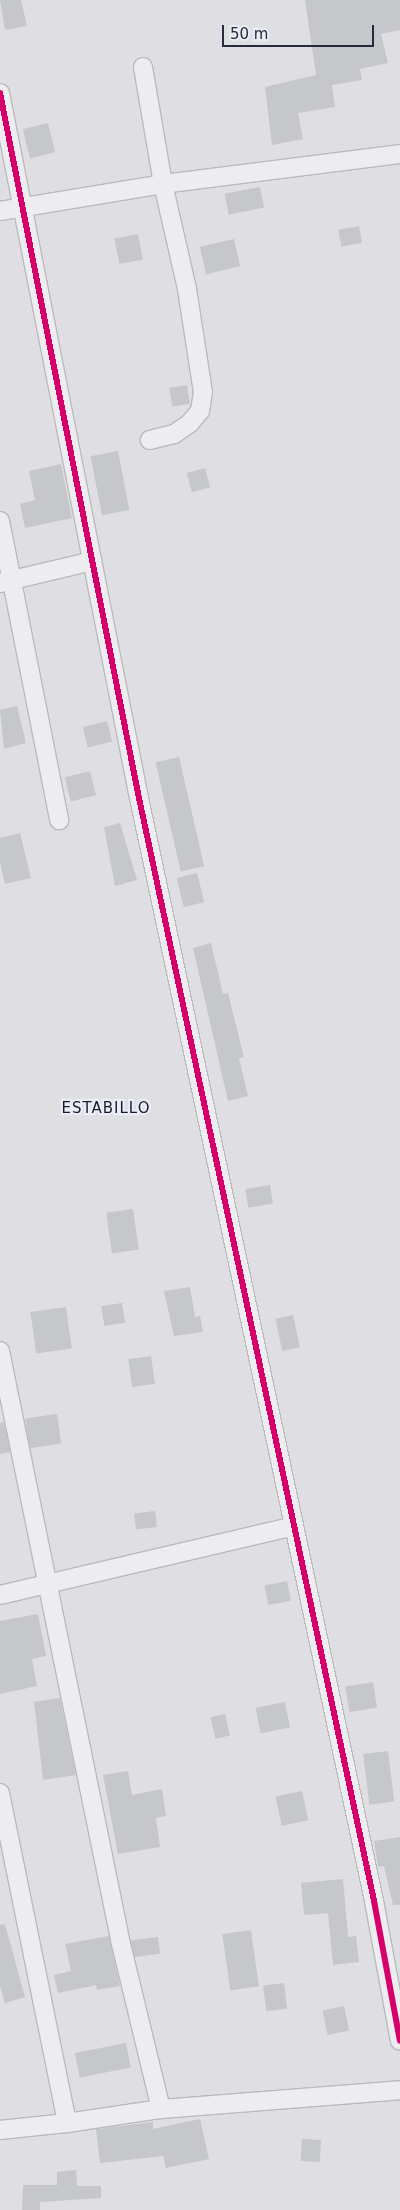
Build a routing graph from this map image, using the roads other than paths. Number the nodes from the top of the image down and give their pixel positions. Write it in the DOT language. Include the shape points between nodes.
graph roads {
  1 [pos="143,67"];
  2 [pos="0,93"];
  3 [pos="400,154"];
  4 [pos="163,184"];
  5 [pos="21,208"];
  6 [pos="0,211"];
  7 [pos="150,440"];
  8 [pos="0,521"];
  9 [pos="92,561"];
  10 [pos="6,582"];
  11 [pos="59,820"];
  12 [pos="0,1351"];
  13 [pos="292,1527"];
  14 [pos="49,1585"];
  15 [pos="0,1595"];
  16 [pos="0,1793"];
  17 [pos="400,2041"];
  18 [pos="400,2090"];
  19 [pos="160,2109"];
  20 [pos="67,2124"];
  21 [pos="0,2130"];
  1 -- 4 [label="street"];
  2 -- 5 [label="street"];
  3 -- 4 [label="street"];
  4 -- 5 [label="street"];
  4 -- 7 [label="street" via="187,289 203,392 200,411 190,423 174,434"];
  5 -- 6 [label="street"];
  5 -- 9 [label="street"];
  8 -- 10 [label="street"];
  9 -- 10 [label="street"];
  9 -- 13 [label="street"];
  10 -- 11 [label="street"];
  12 -- 14 [label="street"];
  13 -- 14 [label="street"];
  13 -- 17 [label="street" via="374,1901"];
  14 -- 15 [label="street"];
  14 -- 19 [label="street" via="121,1944"];
  16 -- 20 [label="street"];
  18 -- 19 [label="street"];
  19 -- 20 [label="street"];
  20 -- 21 [label="street"];
}
